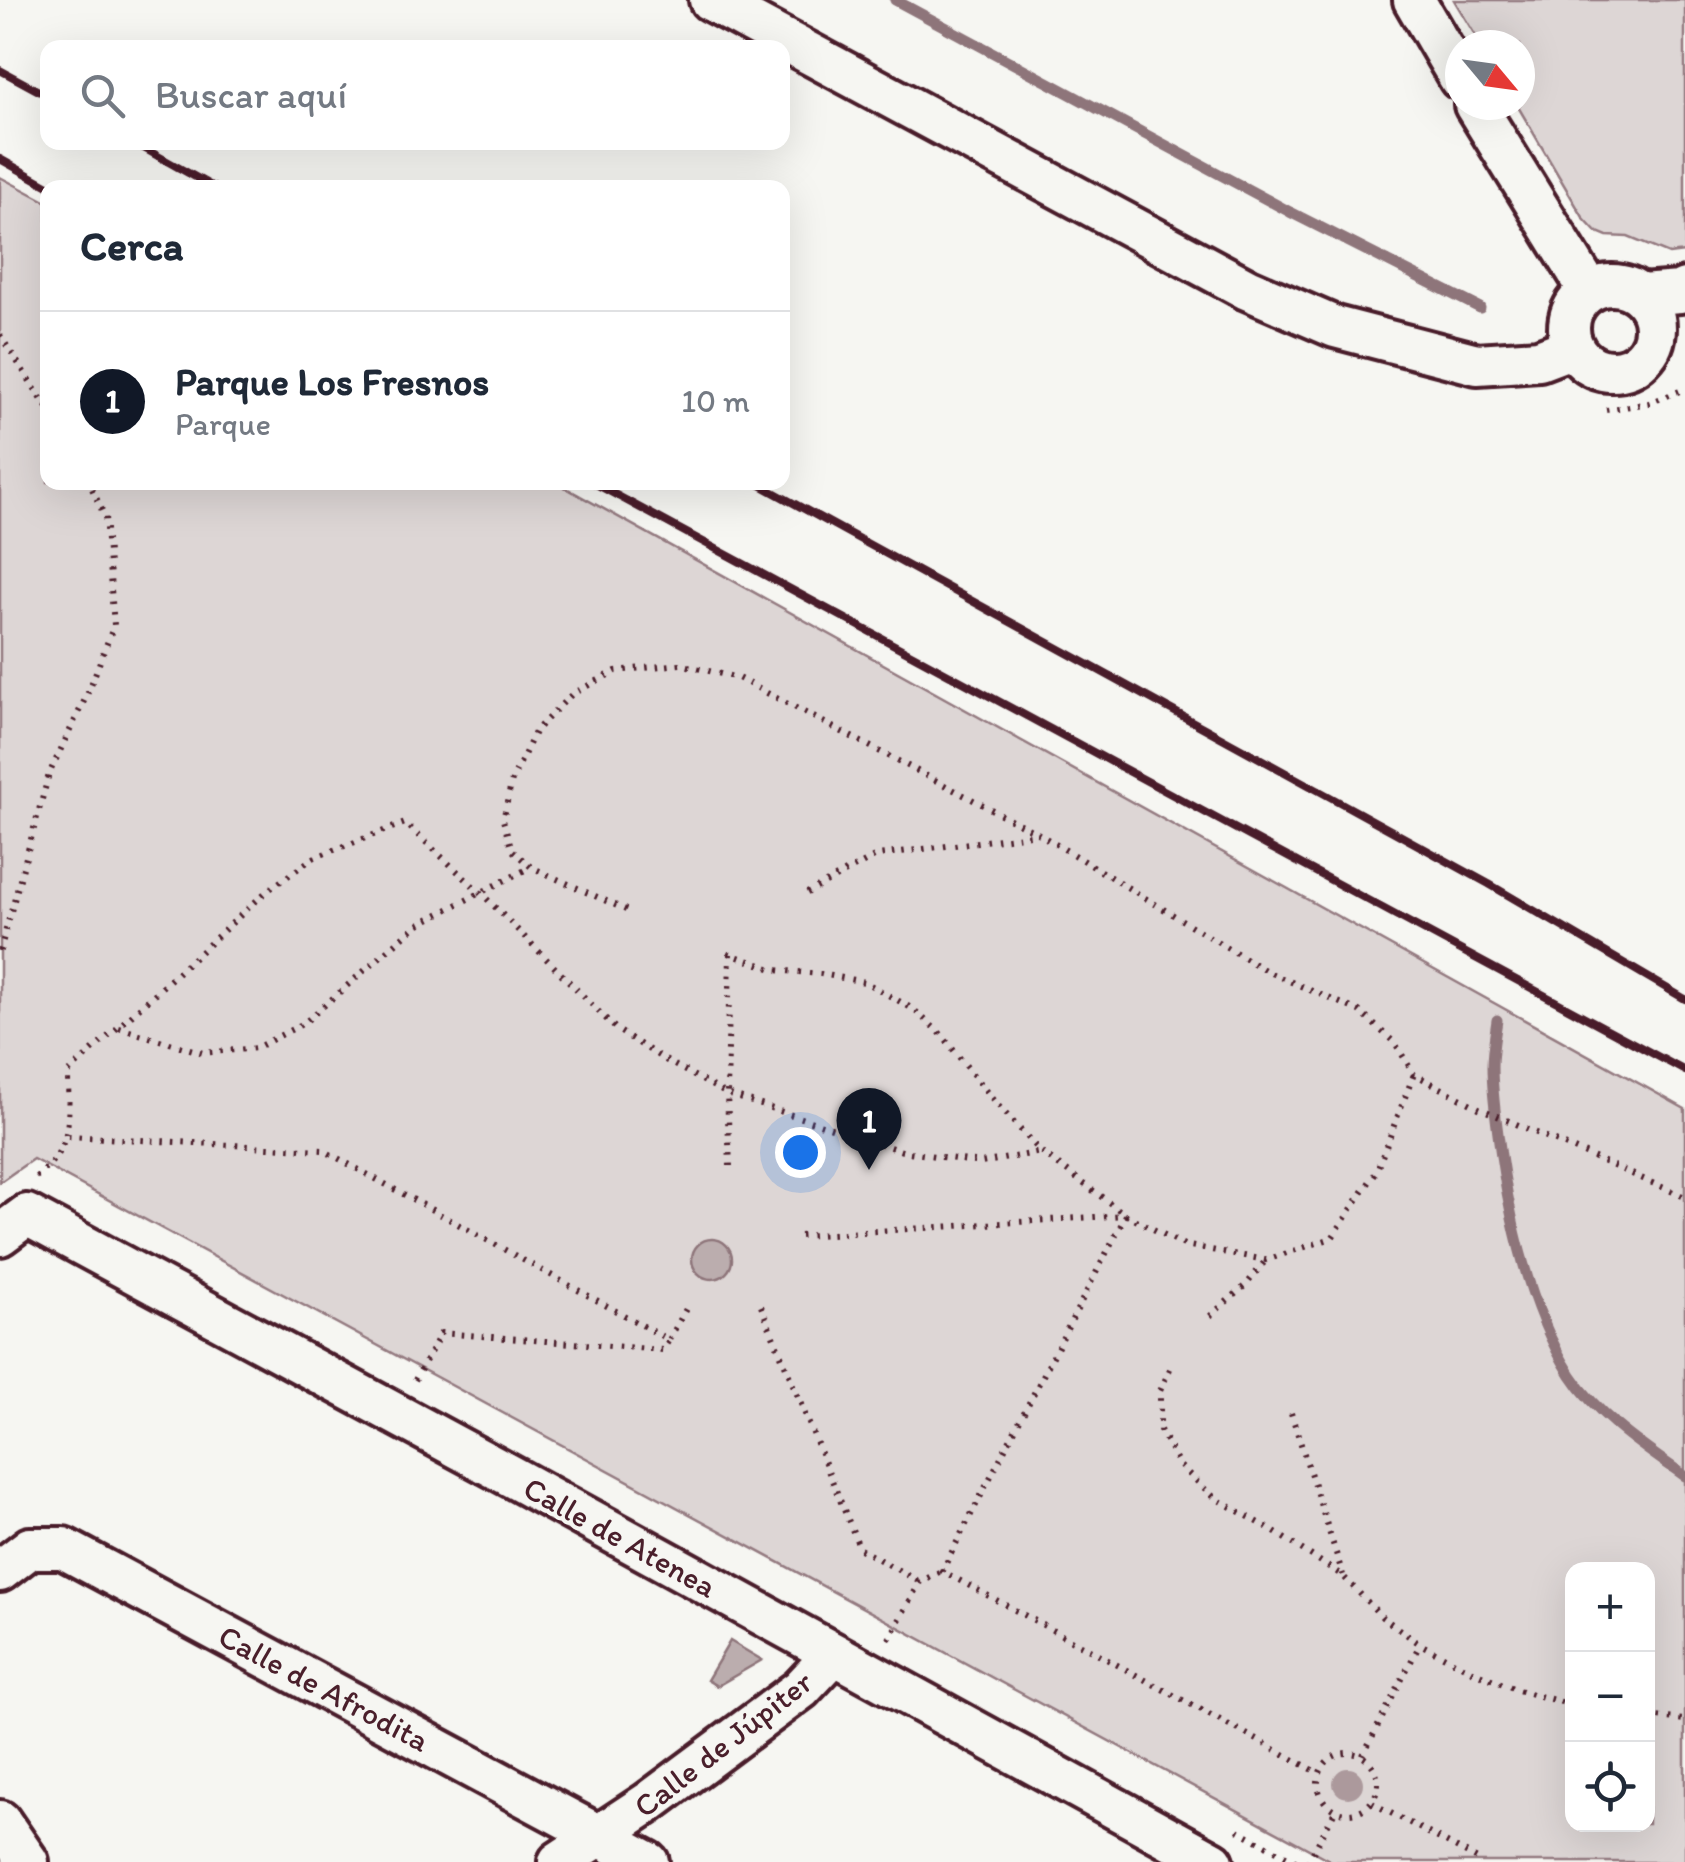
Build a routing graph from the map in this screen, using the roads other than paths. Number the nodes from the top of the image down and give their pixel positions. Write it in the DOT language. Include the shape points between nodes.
graph roads {
  1 [pos="710,0"];
  2 [pos="1414,0"];
  3 [pos="784,40"];
  4 [pos="790,43"];
  5 [pos="1445,53"];
  6 [pos="1485,120"];
  7 [pos="1685,289"];
  8 [pos="1589,290"];
  9 [pos="1641,296"];
  10 [pos="1667,343"];
  11 [pos="1573,347"];
  12 [pos="20,1210"];
  13 [pos="0,1571"];
  14 [pos="833,1655"];
  15 [pos="0,1820"];
  16 [pos="599,1837"];
  17 [pos="28,1862"];
  18 [pos="559,1862"];
  19 [pos="648,1862"];
  20 [pos="1212,1862"];
  1 -- 3 [label="street"];
  2 -- 5 [label="street"];
  4 -- 11 [label="street" via="1247,289 1335,327 1476,364 1539,360"];
  6 -- 8 [label="street"];
  7 -- 9 [label="street"];
  8 -- 9 [label="street" via="1616,284"];
  8 -- 11 [label="street" via="1568,322"];
  9 -- 10 [label="street"];
  10 -- 11 [label="street" via="1621,371 1592,367"];
  12 -- 14 [label="street, Calle de Atenea"];
  13 -- 16 [label="street, Calle de Afrodita" via="30,1548 63,1548"];
  14 -- 16 [label="street, Calle de Júpiter" via="802,1688"];
  14 -- 20 [label="street, Calle de Atenea"];
  15 -- 17 [label="street"];
  16 -- 18 [label="street, Calle de Júpiter"];
  16 -- 19 [label="street, Calle de Afrodita"];
}
